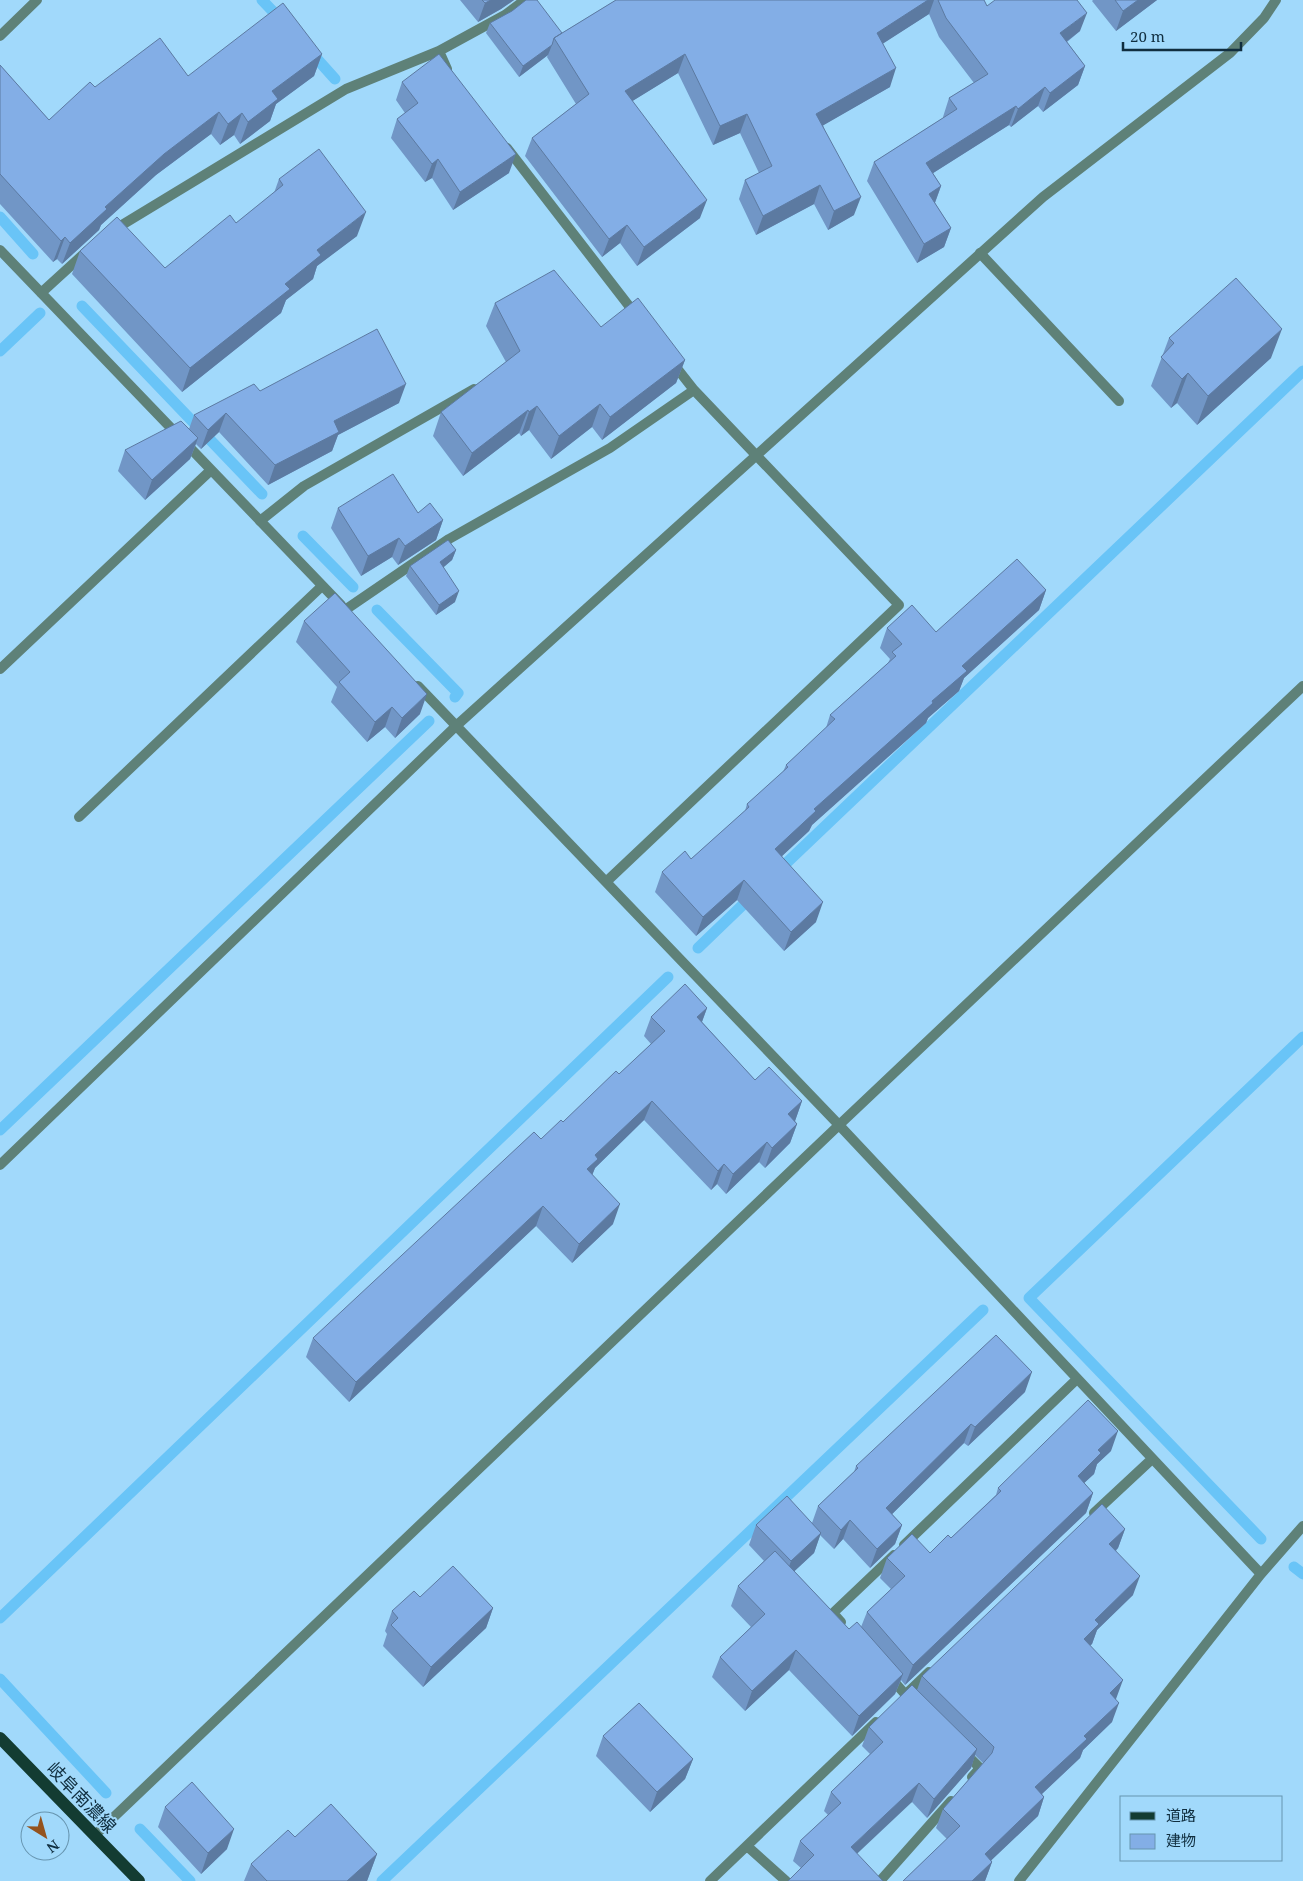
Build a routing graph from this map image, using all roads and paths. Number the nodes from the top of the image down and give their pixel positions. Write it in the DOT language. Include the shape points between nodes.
graph roads {
  1 [pos="38,0"];
  2 [pos="525,0"];
  3 [pos="1276,0"];
  4 [pos="0,36"];
  5 [pos="439,51"];
  6 [pos="452,76"];
  7 [pos="500,138"];
  8 [pos="0,250"];
  9 [pos="980,253"];
  10 [pos="41,293"];
  11 [pos="645,327"];
  12 [pos="663,351"];
  13 [pos="486,382"];
  14 [pos="694,390"];
  15 [pos="1119,401"];
  16 [pos="757,454"];
  17 [pos="211,470"];
  18 [pos="260,521"];
  19 [pos="322,586"];
  20 [pos="0,669"];
  21 [pos="411,678"];
  22 [pos="1303,686"];
  23 [pos="456,726"];
  24 [pos="80,817"];
  25 [pos="606,882"];
  26 [pos="839,1124"];
  27 [pos="0,1165"];
  28 [pos="1077,1379"];
  29 [pos="1152,1459"];
  30 [pos="1088,1519"];
  31 [pos="1303,1526"];
  32 [pos="1261,1574"];
  33 [pos="846,1628"];
  34 [pos="934,1668"];
  35 [pos="886,1672"];
  36 [pos="902,1698"];
  37 [pos="919,1708"];
  38 [pos="884,1715"];
  39 [pos="0,1738"];
  40 [pos="953,1741"];
  41 [pos="968,1782"];
  42 [pos="955,1796"];
  43 [pos="95,1835"];
  44 [pos="747,1846"];
  45 [pos="139,1881"];
  46 [pos="710,1881"];
  47 [pos="786,1881"];
  48 [pos="880,1881"];
  49 [pos="1019,1881"];
  1 -- 4 [label="street"];
  2 -- 5 [label="street"];
  3 -- 9 [label="street" via="1264,18 1230,53 1043,197"];
  5 -- 6 [label="street"];
  5 -- 10 [label="street" via="346,89 100,239"];
  7 -- 11 [label="street"];
  8 -- 10 [label="street"];
  9 -- 15 [label="street"];
  9 -- 16 [label="street"];
  10 -- 17 [label="street"];
  12 -- 14 [label="street"];
  13 -- 18 [label="street" via="304,486"];
  14 -- 16 [label="street"];
  14 -- 19 [label="street" via="610,448 449,539 348,613"];
  16 -- 23 [label="street"];
  16 -- 25 [label="street" via="899,605"];
  17 -- 18 [label="street"];
  17 -- 20 [label="street"];
  18 -- 19 [label="street"];
  19 -- 24 [label="street"];
  21 -- 23 [label="street"];
  22 -- 26 [label="street"];
  23 -- 25 [label="street"];
  23 -- 27 [label="street"];
  25 -- 26 [label="street"];
  26 -- 28 [label="street"];
  26 -- 43 [label="street"];
  28 -- 29 [label="street"];
  28 -- 33 [label="street" via="833,1613"];
  29 -- 30 [label="street"];
  29 -- 32 [label="street"];
  31 -- 32 [label="street"];
  32 -- 49 [label="street"];
  34 -- 36 [label="street"];
  35 -- 36 [label="street"];
  36 -- 37 [label="street"];
  38 -- 44 [label="street"];
  39 -- 43 [label="main road, 岐阜南濃線"];
  40 -- 41 [label="street" via="980,1768"];
  42 -- 48 [label="street"];
  43 -- 45 [label="main road, 岐阜南濃線"];
  44 -- 46 [label="street"];
  44 -- 47 [label="street"];
}
